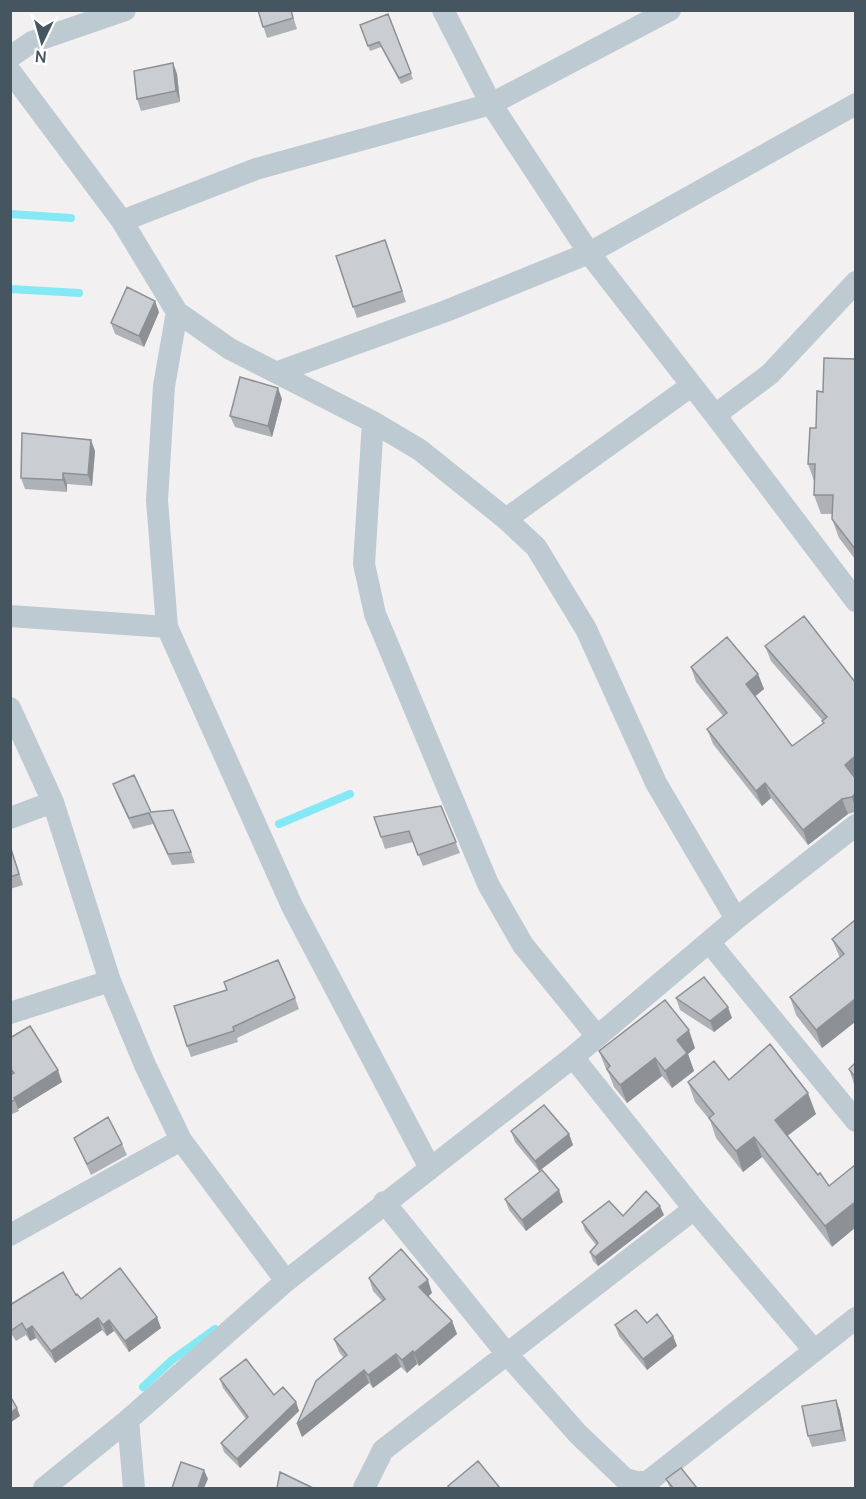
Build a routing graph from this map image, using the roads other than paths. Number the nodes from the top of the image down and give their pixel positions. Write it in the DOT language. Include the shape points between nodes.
graph roads {
  1 [pos="125,10"];
  2 [pos="443,10"];
  3 [pos="670,10"];
  4 [pos="10,57"];
  5 [pos="10,71"];
  6 [pos="491,104"];
  7 [pos="855,104"];
  8 [pos="122,221"];
  9 [pos="589,254"];
  10 [pos="855,282"];
  11 [pos="177,312"];
  12 [pos="278,372"];
  13 [pos="691,386"];
  14 [pos="716,415"];
  15 [pos="373,422"];
  16 [pos="506,519"];
  17 [pos="855,602"];
  18 [pos="10,616"];
  19 [pos="167,627"];
  20 [pos="10,708"];
  21 [pos="53,802"];
  22 [pos="10,818"];
  23 [pos="855,826"];
  24 [pos="736,919"];
  25 [pos="709,942"];
  26 [pos="110,981"];
  27 [pos="10,1013"];
  28 [pos="596,1035"];
  29 [pos="573,1057"];
  30 [pos="855,1121"];
  31 [pos="181,1140"];
  32 [pos="429,1168"];
  33 [pos="384,1202"];
  34 [pos="694,1209"];
  35 [pos="10,1235"];
  36 [pos="286,1281"];
  37 [pos="855,1318"];
  38 [pos="813,1349"];
  39 [pos="507,1354"];
  40 [pos="128,1420"];
  41 [pos="44,1488"];
  42 [pos="134,1488"];
  43 [pos="364,1488"];
  1 -- 4 [label="street" via="32,42"];
  2 -- 6 [label="street"];
  3 -- 6 [label="street"];
  5 -- 8 [label="street"];
  6 -- 8 [label="street" via="256,169"];
  6 -- 9 [label="street"];
  7 -- 9 [label="street"];
  8 -- 11 [label="street"];
  9 -- 12 [label="street"];
  9 -- 13 [label="street"];
  10 -- 14 [label="street" via="770,374"];
  11 -- 12 [label="street" via="230,349"];
  11 -- 19 [label="street" via="164,386 157,500"];
  12 -- 15 [label="street"];
  13 -- 14 [label="street"];
  13 -- 16 [label="street"];
  14 -- 17 [label="street"];
  15 -- 16 [label="street" via="420,450"];
  15 -- 28 [label="street" via="364,564 375,614 488,884 523,945"];
  16 -- 24 [label="street" via="536,547 558,579 586,629 656,783"];
  18 -- 19 [label="street"];
  19 -- 32 [label="street" via="292,906"];
  20 -- 21 [label="street"];
  21 -- 22 [label="street"];
  21 -- 26 [label="street"];
  23 -- 24 [label="street"];
  24 -- 25 [label="street"];
  25 -- 28 [label="street"];
  25 -- 30 [label="street"];
  26 -- 27 [label="street"];
  26 -- 31 [label="street" via="144,1065"];
  28 -- 29 [label="street"];
  29 -- 32 [label="street"];
  29 -- 34 [label="street"];
  31 -- 35 [label="street"];
  31 -- 36 [label="street"];
  32 -- 33 [label="street"];
  33 -- 36 [label="street"];
  33 -- 39 [label="street"];
  34 -- 38 [label="street"];
  34 -- 39 [label="street"];
  36 -- 40 [label="street"];
  37 -- 38 [label="street"];
  38 -- 39 [label="street" via="650,1480 640,1483 625,1479 578,1434"];
  39 -- 43 [label="street" via="383,1450"];
  40 -- 41 [label="street"];
  40 -- 42 [label="street"];
}
